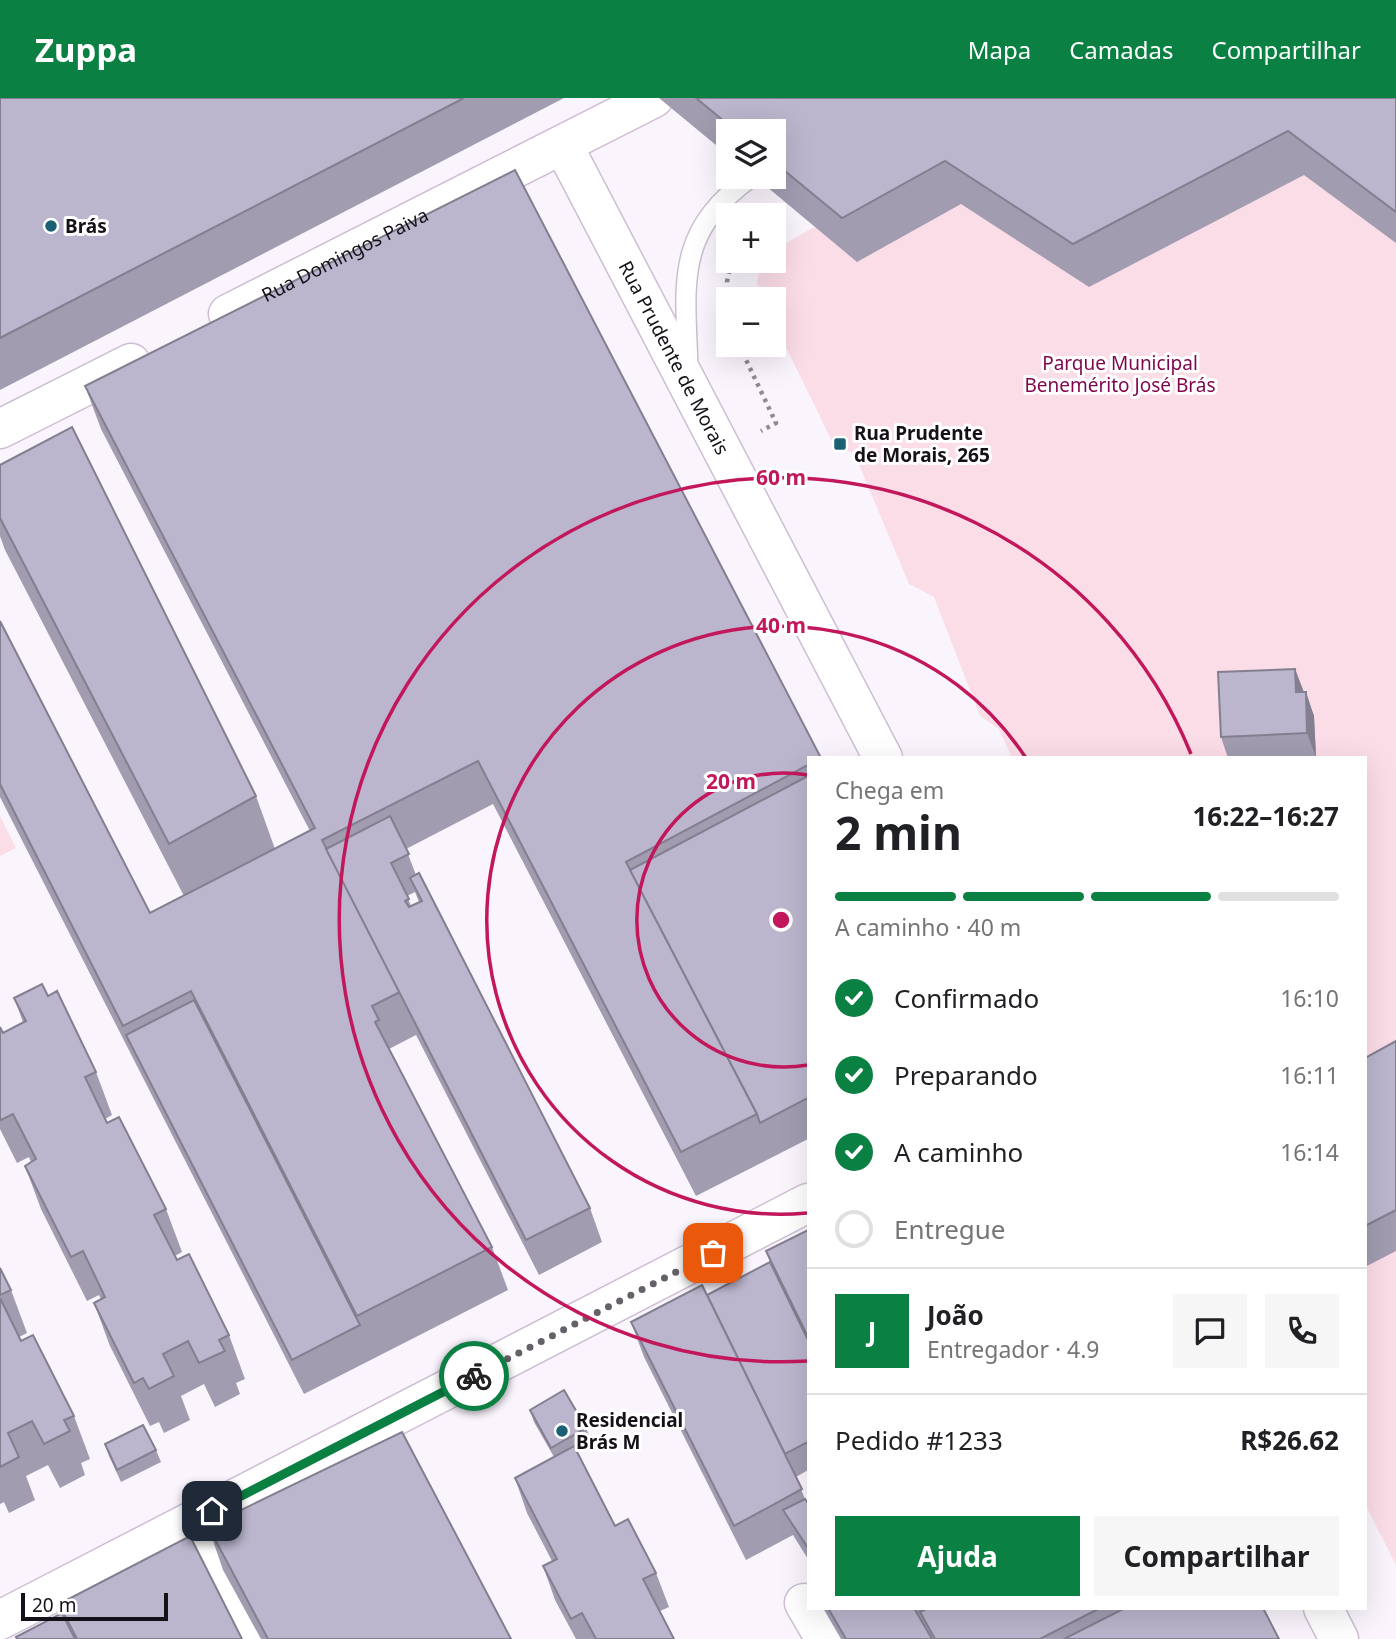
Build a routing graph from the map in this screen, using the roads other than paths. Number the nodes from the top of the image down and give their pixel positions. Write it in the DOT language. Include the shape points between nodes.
graph roads {
  1 [pos="654,98"];
  2 [pos="563,145"];
  3 [pos="734,189"];
  4 [pos="196,330"];
  5 [pos="159,349"];
  6 [pos="689,382"];
  7 [pos="0,429"];
  8 [pos="882,756"];
  9 [pos="807,1204"];
  10 [pos="188,1524"];
  11 [pos="804,1603"];
  12 [pos="807,1608"];
  13 [pos="808,1610"];
  14 [pos="1324,1610"];
  15 [pos="0,1620"];
  16 [pos="250,1639"];
  17 [pos="825,1639"];
  18 [pos="1339,1639"];
  1 -- 2 [label="street, Rua Domingos Paiva"];
  2 -- 4 [label="street, Rua Domingos Paiva"];
  2 -- 6 [label="street, Rua Prudente de Morais"];
  3 -- 6 [label="lane" via="701,225 690,257 686,305"];
  5 -- 7 [label="street"];
  6 -- 8 [label="street, Rua Prudente de Morais"];
  9 -- 10 [label="street"];
  10 -- 15 [label="street"];
  10 -- 16 [label="street"];
  11 -- 12 [label="street"];
  13 -- 17 [label="street"];
  14 -- 18 [label="street"];
}
